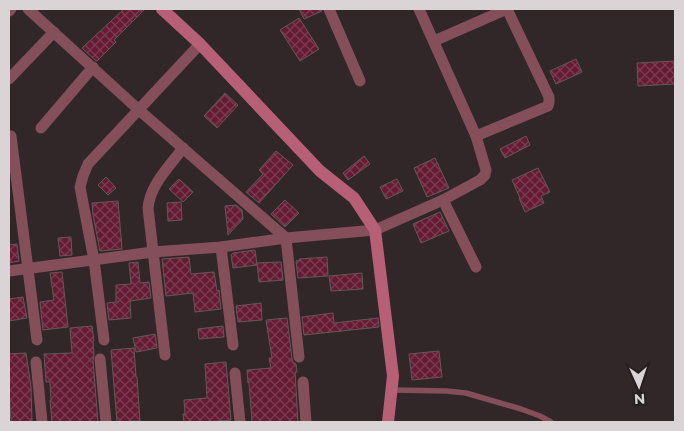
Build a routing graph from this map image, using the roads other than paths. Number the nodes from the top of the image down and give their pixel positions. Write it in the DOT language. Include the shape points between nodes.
graph roads {
  1 [pos="28,9"];
  2 [pos="162,9"];
  3 [pos="329,9"];
  4 [pos="419,9"];
  5 [pos="507,9"];
  6 [pos="54,32"];
  7 [pos="434,41"];
  8 [pos="200,44"];
  9 [pos="93,67"];
  10 [pos="9,79"];
  11 [pos="360,81"];
  12 [pos="139,110"];
  13 [pos="41,128"];
  14 [pos="11,136"];
  15 [pos="476,136"];
  16 [pos="183,148"];
  17 [pos="443,200"];
  18 [pos="375,230"];
  19 [pos="286,238"];
  20 [pos="221,247"];
  21 [pos="153,252"];
  22 [pos="94,260"];
  23 [pos="476,267"];
  24 [pos="28,269"];
  25 [pos="9,271"];
  26 [pos="37,340"];
  27 [pos="104,340"];
  28 [pos="233,345"];
  29 [pos="165,355"];
  30 [pos="299,356"];
  31 [pos="100,359"];
  32 [pos="36,362"];
  33 [pos="235,374"];
  34 [pos="303,382"];
  35 [pos="392,390"];
  36 [pos="42,422"];
  37 [pos="106,422"];
  38 [pos="240,422"];
  39 [pos="306,422"];
  40 [pos="388,422"];
  41 [pos="551,422"];
  1 -- 6 [label="street"];
  2 -- 8 [label="street"];
  3 -- 11 [label="street"];
  4 -- 7 [label="street"];
  5 -- 7 [label="street"];
  5 -- 15 [label="street" via="550,102 548,106"];
  6 -- 9 [label="street"];
  6 -- 10 [label="street"];
  7 -- 15 [label="street"];
  8 -- 12 [label="street"];
  8 -- 18 [label="street" via="320,172 354,198"];
  9 -- 12 [label="street"];
  9 -- 13 [label="street"];
  12 -- 16 [label="street"];
  12 -- 22 [label="street" via="88,164 82,176 80,187"];
  14 -- 24 [label="street"];
  15 -- 17 [label="street" via="485,175"];
  16 -- 19 [label="street"];
  16 -- 21 [label="street" via="152,189 149,198"];
  17 -- 18 [label="street"];
  17 -- 23 [label="street"];
  18 -- 19 [label="street"];
  18 -- 35 [label="street"];
  19 -- 20 [label="street"];
  19 -- 30 [label="street"];
  20 -- 21 [label="street"];
  20 -- 28 [label="street"];
  21 -- 22 [label="street"];
  21 -- 29 [label="street"];
  22 -- 24 [label="street"];
  22 -- 27 [label="street"];
  24 -- 25 [label="street"];
  24 -- 26 [label="street"];
  31 -- 37 [label="street"];
  32 -- 36 [label="street"];
  33 -- 38 [label="street"];
  34 -- 39 [label="street"];
  35 -- 40 [label="street"];
  35 -- 41 [label="lane" via="466,393 521,409"];
}
